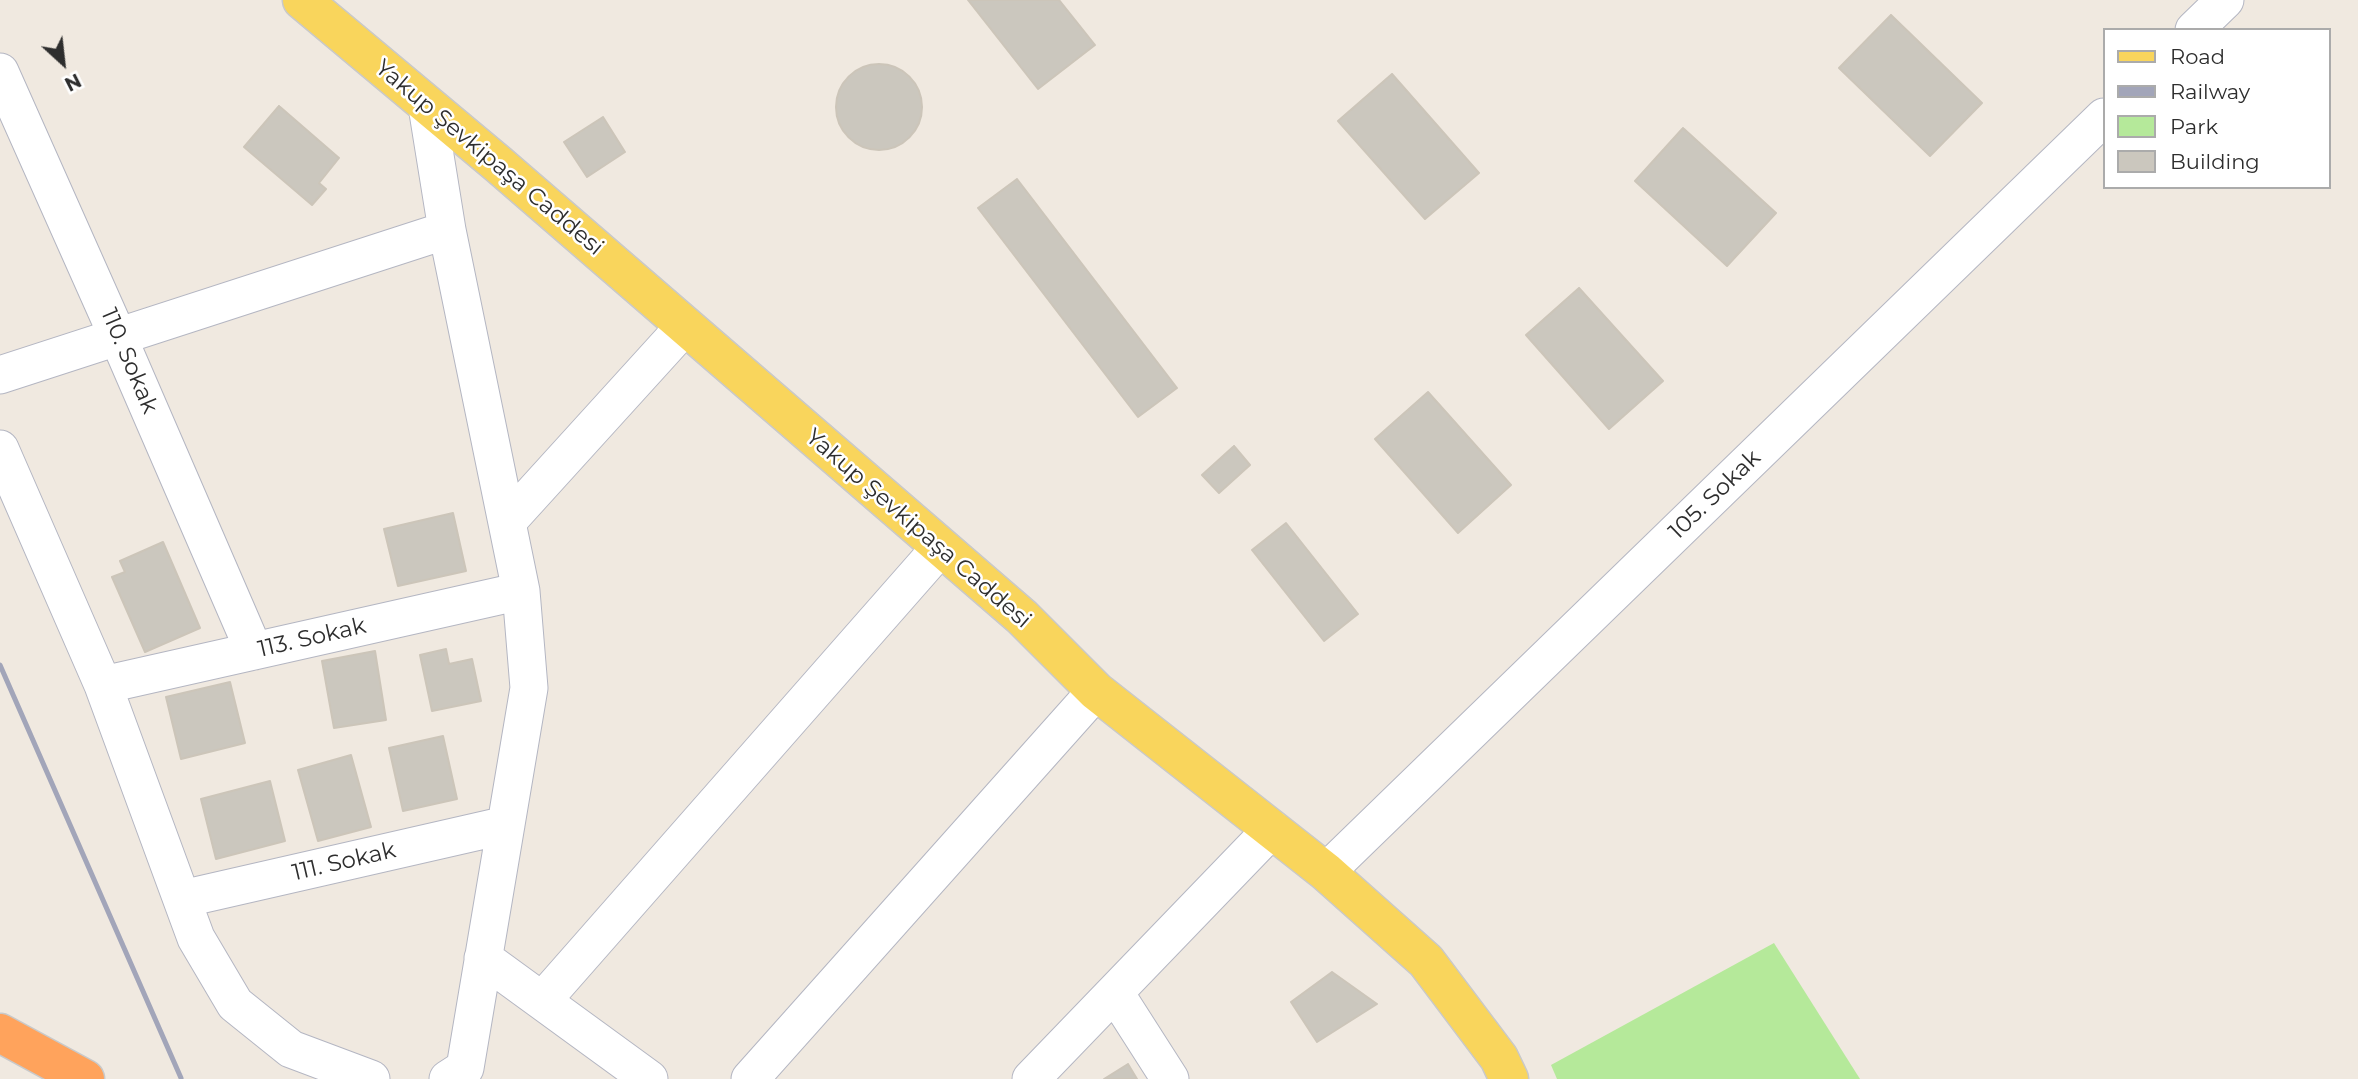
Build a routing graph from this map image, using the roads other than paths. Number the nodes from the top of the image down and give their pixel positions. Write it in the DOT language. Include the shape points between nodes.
graph roads {
  1 [pos="302,0"];
  2 [pos="2225,0"];
  3 [pos="2196,28"];
  4 [pos="0,72"];
  5 [pos="427,106"];
  6 [pos="2102,119"];
  7 [pos="447,230"];
  8 [pos="685,326"];
  9 [pos="118,337"];
  10 [pos="0,375"];
  11 [pos="0,449"];
  12 [pos="507,522"];
  13 [pos="940,548"];
  14 [pos="521,591"];
  15 [pos="254,651"];
  16 [pos="103,685"];
  17 [pos="1096,691"];
  18 [pos="506,825"];
  19 [pos="1272,829"];
  20 [pos="1325,872"];
  21 [pos="182,899"];
  22 [pos="483,958"];
  23 [pos="1115,993"];
  24 [pos="542,1001"];
  25 [pos="0,1033"];
  26 [pos="85,1079"];
  27 [pos="371,1079"];
  28 [pos="448,1079"];
  29 [pos="649,1079"];
  30 [pos="750,1079"];
  31 [pos="1031,1079"];
  32 [pos="1170,1079"];
  33 [pos="1509,1079"];
  1 -- 5 [label="main road, Yakup Şevkipaşa Caddesi"];
  2 -- 3 [label="street"];
  4 -- 9 [label="street, 110. Sokak"];
  5 -- 7 [label="street"];
  5 -- 8 [label="main road, Yakup Şevkipaşa Caddesi"];
  6 -- 20 [label="street, 105. Sokak"];
  7 -- 9 [label="street"];
  7 -- 12 [label="street"];
  8 -- 12 [label="street"];
  8 -- 13 [label="main road, Yakup Şevkipaşa Caddesi"];
  9 -- 10 [label="street"];
  9 -- 15 [label="street, 110. Sokak"];
  11 -- 16 [label="street"];
  12 -- 14 [label="street"];
  13 -- 17 [label="main road, Yakup Şevkipaşa Caddesi" via="1022,617"];
  13 -- 24 [label="street"];
  14 -- 15 [label="street, 113. Sokak"];
  14 -- 18 [label="street" via="529,688"];
  15 -- 16 [label="street, 113. Sokak"];
  16 -- 21 [label="street"];
  17 -- 19 [label="main road, Yakup Şevkipaşa Caddesi"];
  17 -- 30 [label="street"];
  18 -- 21 [label="street, 111. Sokak"];
  18 -- 22 [label="street"];
  19 -- 20 [label="main road, Yakup Şevkipaşa Caddesi"];
  19 -- 23 [label="street"];
  20 -- 33 [label="main road, Yakup Şevkipaşa Caddesi" via="1426,961 1499,1058"];
  21 -- 27 [label="street" via="196,938 235,1004 291,1049"];
  22 -- 24 [label="street"];
  22 -- 28 [label="street" via="465,1068"];
  23 -- 31 [label="street"];
  23 -- 32 [label="street"];
  24 -- 29 [label="street"];
  25 -- 26 [label="highway"];
}
